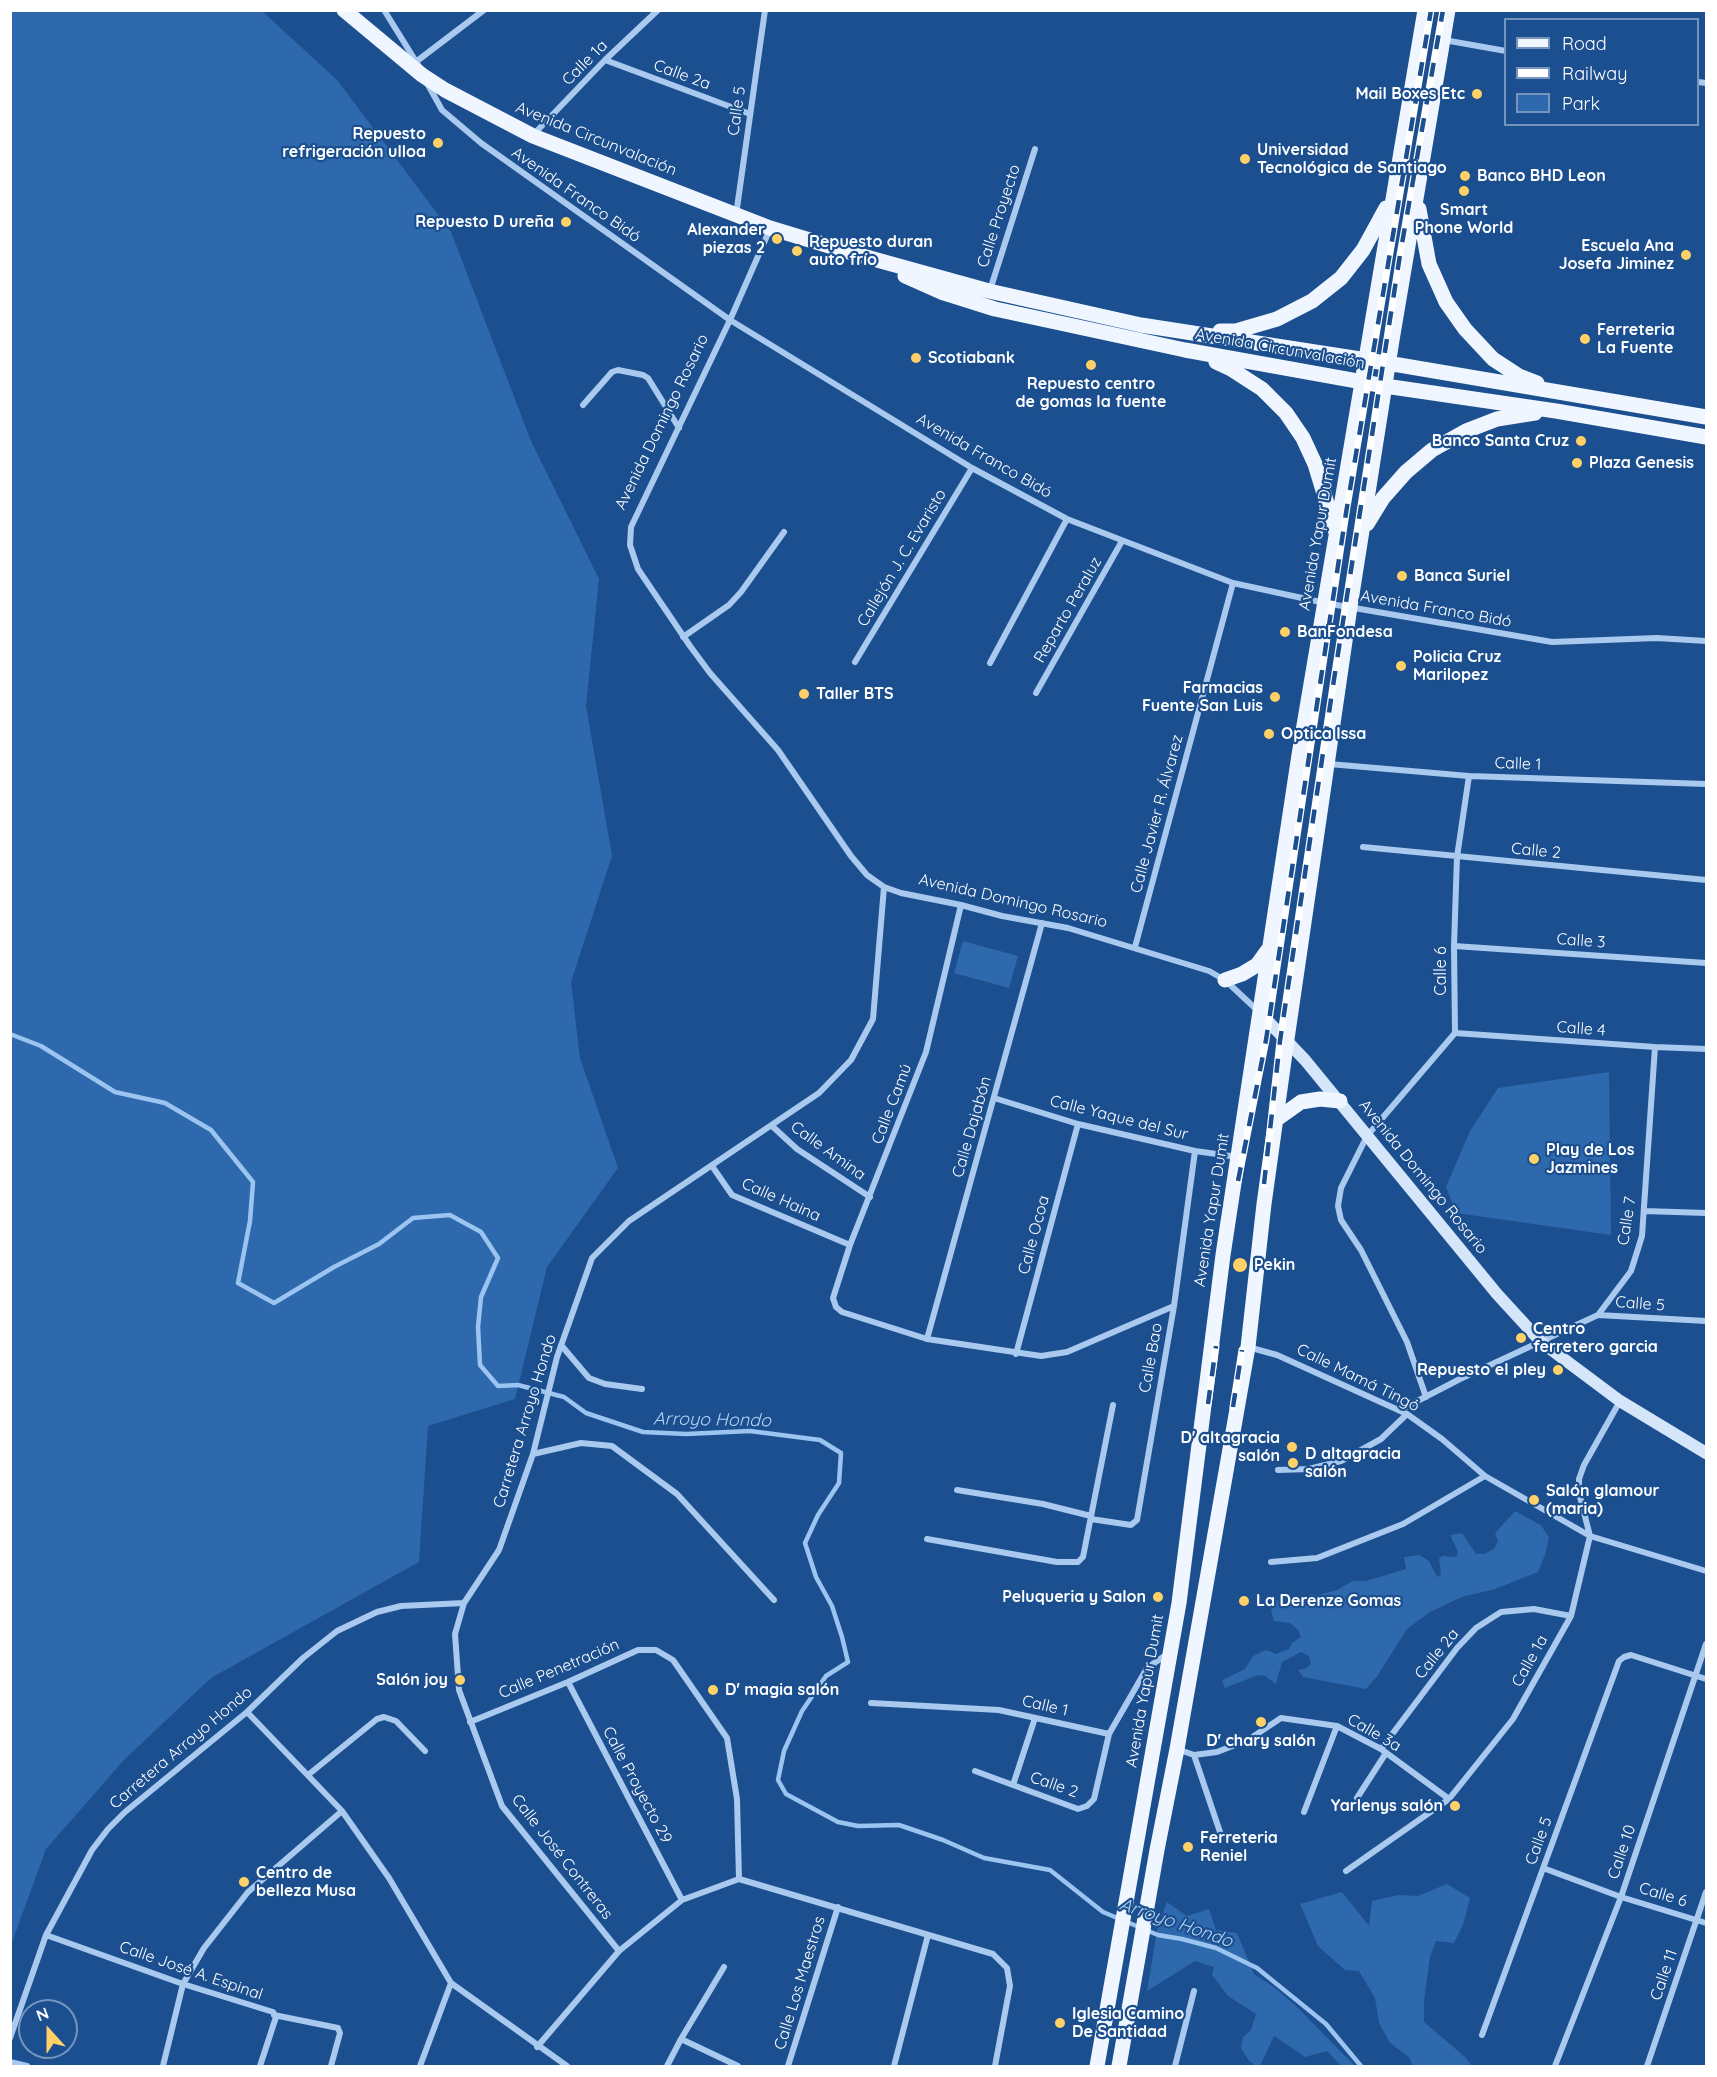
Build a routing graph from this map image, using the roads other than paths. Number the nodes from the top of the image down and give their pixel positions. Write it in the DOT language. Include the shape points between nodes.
graph roads {
  1 [pos="344,10"];
  2 [pos="384,10"];
  3 [pos="484,10"];
  4 [pos="658,10"];
  5 [pos="765,10"];
  6 [pos="1425,10"];
  7 [pos="1448,10"];
  8 [pos="1443,40"];
  9 [pos="1504,51"];
  10 [pos="605,60"];
  11 [pos="419,68"];
  12 [pos="750,114"];
  13 [pos="532,136"];
  14 [pos="1035,149"];
  15 [pos="1395,189"];
  16 [pos="1417,191"];
  17 [pos="736,215"];
  18 [pos="770,228"];
  19 [pos="858,255"];
  20 [pos="989,291"];
  21 [pos="730,320"];
  22 [pos="1188,333"];
  23 [pos="1185,350"];
  24 [pos="1367,360"];
  25 [pos="1389,364"];
  26 [pos="1364,382"];
  27 [pos="1385,386"];
  28 [pos="1558,393"];
  29 [pos="583,405"];
  30 [pos="1556,411"];
  31 [pos="1707,417"];
  32 [pos="678,428"];
  33 [pos="1707,437"];
  34 [pos="972,468"];
  35 [pos="1067,519"];
  36 [pos="1363,530"];
  37 [pos="784,532"];
  38 [pos="1336,535"];
  39 [pos="1122,541"];
  40 [pos="1233,583"];
  41 [pos="1325,603"];
  42 [pos="1350,608"];
  43 [pos="683,637"];
  44 [pos="1707,641"];
  45 [pos="855,662"];
  46 [pos="990,663"];
  47 [pos="1036,693"];
  48 [pos="1328,764"];
  49 [pos="1469,776"];
  50 [pos="1707,784"];
  51 [pos="1363,847"];
  52 [pos="1457,857"];
  53 [pos="1707,880"];
  54 [pos="884,886"];
  55 [pos="961,905"];
  56 [pos="1042,923"];
  57 [pos="1271,943"];
  58 [pos="1454,946"];
  59 [pos="1135,948"];
  60 [pos="1707,963"];
  61 [pos="1225,980"];
  62 [pos="1260,1013"];
  63 [pos="1455,1033"];
  64 [pos="1287,1039"];
  65 [pos="1655,1047"];
  66 [pos="1707,1049"];
  67 [pos="994,1098"];
  68 [pos="1340,1101"];
  69 [pos="1276,1119"];
  70 [pos="1078,1124"];
  71 [pos="772,1126"];
  72 [pos="1367,1136"];
  73 [pos="1194,1151"];
  74 [pos="1239,1157"];
  75 [pos="712,1166"];
  76 [pos="870,1197"];
  77 [pos="1644,1211"];
  78 [pos="1707,1213"];
  79 [pos="850,1245"];
  80 [pos="1174,1306"];
  81 [pos="1598,1315"];
  82 [pos="1707,1321"];
  83 [pos="927,1339"];
  84 [pos="1541,1342"];
  85 [pos="561,1345"];
  86 [pos="1248,1347"];
  87 [pos="1016,1354"];
  88 [pos="642,1389"];
  89 [pos="1426,1397"];
  90 [pos="1620,1401"];
  91 [pos="1113,1405"];
  92 [pos="1404,1412"];
  93 [pos="1707,1453"];
  94 [pos="533,1454"];
  95 [pos="1278,1470"];
  96 [pos="1485,1476"];
  97 [pos="957,1490"];
  98 [pos="1091,1518"];
  99 [pos="1590,1536"];
  100 [pos="927,1539"];
  101 [pos="1271,1562"];
  102 [pos="1707,1571"];
  103 [pos="774,1600"];
  104 [pos="464,1603"];
  105 [pos="1571,1616"];
  106 [pos="1707,1644"];
  107 [pos="1169,1653"];
  108 [pos="1696,1675"];
  109 [pos="1707,1678"];
  110 [pos="568,1682"];
  111 [pos="871,1703"];
  112 [pos="247,1713"];
  113 [pos="1035,1718"];
  114 [pos="470,1722"];
  115 [pos="1337,1726"];
  116 [pos="1110,1734"];
  117 [pos="1177,1749"];
  118 [pos="425,1751"];
  119 [pos="1384,1751"];
  120 [pos="1194,1755"];
  121 [pos="975,1771"];
  122 [pos="308,1775"];
  123 [pos="1013,1785"];
  124 [pos="1357,1798"];
  125 [pos="1449,1799"];
  126 [pos="342,1811"];
  127 [pos="1304,1812"];
  128 [pos="1221,1835"];
  129 [pos="1543,1868"];
  130 [pos="1346,1871"];
  131 [pos="739,1879"];
  132 [pos="1707,1892"];
  133 [pos="1621,1897"];
  134 [pos="682,1900"];
  135 [pos="837,1907"];
  136 [pos="1697,1920"];
  137 [pos="1707,1923"];
  138 [pos="46,1935"];
  139 [pos="928,1935"];
  140 [pos="619,1951"];
  141 [pos="724,1967"];
  142 [pos="451,1983"];
  143 [pos="183,1984"];
  144 [pos="1194,1990"];
  145 [pos="274,2015"];
  146 [pos="1482,2035"];
  147 [pos="10,2038"];
  148 [pos="681,2039"];
  149 [pos="537,2047"];
  150 [pos="10,2062"];
  151 [pos="27,2067"];
  152 [pos="163,2067"];
  153 [pos="260,2067"];
  154 [pos="331,2067"];
  155 [pos="420,2067"];
  156 [pos="567,2067"];
  157 [pos="667,2067"];
  158 [pos="738,2067"];
  159 [pos="788,2067"];
  160 [pos="894,2067"];
  161 [pos="995,2067"];
  162 [pos="1097,2067"];
  163 [pos="1119,2067"];
  164 [pos="1175,2067"];
  165 [pos="1555,2067"];
  166 [pos="1647,2067"];
  1 -- 11 [label="main road, Avenida Circunvalación"];
  2 -- 11 [label="street, Avenida Franco Bidó"];
  3 -- 11 [label="street"];
  4 -- 10 [label="street, Calle 1a"];
  5 -- 12 [label="street, Calle 5"];
  6 -- 15 [label="main road, Avenida Yapur Dumit"];
  7 -- 8 [label="main road"];
  8 -- 9 [label="street"];
  8 -- 16 [label="main road"];
  10 -- 12 [label="street, Calle 2a"];
  10 -- 13 [label="street, Calle 1a"];
  11 -- 13 [label="main road, Avenida Circunvalación" via="446,90"];
  11 -- 21 [label="street, Avenida Franco Bidó" via="442,110 481,143"];
  12 -- 17 [label="street, Calle 5"];
  13 -- 17 [label="main road, Avenida Circunvalación"];
  14 -- 20 [label="street, Calle Proyecto"];
  15 -- 22 [label="main road" via="1363,250 1341,278 1312,301 1236,331"];
  15 -- 24 [label="main road, Avenida Yapur Dumit"];
  16 -- 25 [label="main road"];
  16 -- 28 [label="main road" via="1429,264 1446,302 1493,359 1519,376"];
  17 -- 18 [label="main road, Avenida Circunvalación"];
  18 -- 19 [label="main road, Avenida Circunvalación"];
  18 -- 21 [label="street, Avenida Domingo Rosario"];
  19 -- 20 [label="main road, Avenida Circunvalación"];
  19 -- 23 [label="main road, Avenida Circunvalación" via="941,292 995,309"];
  20 -- 22 [label="main road, Avenida Circunvalación"];
  21 -- 32 [label="street, Avenida Domingo Rosario"];
  21 -- 34 [label="street, Avenida Franco Bidó"];
  22 -- 24 [label="main road, Avenida Circunvalación"];
  23 -- 26 [label="main road, Avenida Circunvalación"];
  23 -- 38 [label="main road" via="1232,369 1262,388 1286,413 1315,464"];
  24 -- 25 [label="main road, Avenida Circunvalación"];
  24 -- 26 [label="main road, Avenida Yapur Dumit"];
  25 -- 27 [label="main road"];
  25 -- 28 [label="main road, Avenida Circunvalación"];
  26 -- 27 [label="main road, Avenida Circunvalación"];
  26 -- 38 [label="main road, Avenida Yapur Dumit"];
  27 -- 30 [label="main road, Avenida Circunvalación"];
  27 -- 36 [label="main road"];
  28 -- 31 [label="main road, Avenida Circunvalación"];
  29 -- 32 [label="street" via="612,372 643,375"];
  30 -- 33 [label="main road, Avenida Circunvalación"];
  30 -- 36 [label="main road" via="1497,419 1432,450 1383,498"];
  32 -- 43 [label="street, Avenida Domingo Rosario" via="631,526 630,546 638,569"];
  34 -- 35 [label="street, Avenida Franco Bidó"];
  34 -- 45 [label="street, Callejón J. C. Evaristo"];
  35 -- 39 [label="street, Avenida Franco Bidó"];
  35 -- 46 [label="street"];
  36 -- 42 [label="main road"];
  37 -- 43 [label="street" via="729,605"];
  38 -- 41 [label="main road, Avenida Yapur Dumit"];
  39 -- 40 [label="street, Avenida Franco Bidó"];
  39 -- 47 [label="street, Reparto Peraluz"];
  40 -- 41 [label="street, Avenida Franco Bidó"];
  40 -- 59 [label="street, Calle Javier R. Álvarez"];
  41 -- 42 [label="street, Avenida Franco Bidó"];
  41 -- 57 [label="main road, Avenida Yapur Dumit"];
  42 -- 44 [label="street, Avenida Franco Bidó" via="1552,642 1657,638"];
  42 -- 48 [label="main road"];
  43 -- 54 [label="street, Avenida Domingo Rosario" via="778,750 851,856 867,875"];
  48 -- 49 [label="street, Calle 1"];
  48 -- 64 [label="main road"];
  49 -- 50 [label="street, Calle 1"];
  49 -- 52 [label="street, Calle 6"];
  51 -- 52 [label="street, Calle 2"];
  52 -- 53 [label="street, Calle 2"];
  52 -- 58 [label="street, Calle 6"];
  54 -- 55 [label="street, Avenida Domingo Rosario"];
  54 -- 71 [label="street, Carretera Arroyo Hondo" via="873,1019 850,1060 819,1092"];
  55 -- 56 [label="street, Avenida Domingo Rosario"];
  55 -- 76 [label="street, Calle Camú" via="926,1052"];
  56 -- 59 [label="street, Avenida Domingo Rosario"];
  56 -- 67 [label="street, Calle Dajabón"];
  57 -- 61 [label="main road" via="1257,965"];
  57 -- 62 [label="main road, Avenida Yapur Dumit"];
  58 -- 60 [label="street, Calle 3"];
  58 -- 63 [label="street, Calle 6"];
  59 -- 61 [label="street, Avenida Domingo Rosario" via="1209,971"];
  61 -- 62 [label="street, Avenida Domingo Rosario"];
  62 -- 64 [label="main road, Avenida Domingo Rosario"];
  62 -- 74 [label="main road, Avenida Yapur Dumit"];
  63 -- 65 [label="street, Calle 4"];
  63 -- 72 [label="street"];
  64 -- 68 [label="main road, Avenida Domingo Rosario"];
  64 -- 69 [label="main road"];
  65 -- 66 [label="street, Calle 4"];
  65 -- 77 [label="street, Calle 7"];
  67 -- 70 [label="street, Calle Yaque del Sur"];
  67 -- 83 [label="street, Calle Dajabón"];
  68 -- 69 [label="main road" via="1301,1102"];
  68 -- 72 [label="main road, Avenida Domingo Rosario"];
  69 -- 86 [label="main road"];
  70 -- 73 [label="street, Calle Yaque del Sur"];
  70 -- 87 [label="street, Calle Ocoa"];
  71 -- 75 [label="street, Carretera Arroyo Hondo"];
  71 -- 76 [label="street, Calle Amina" via="797,1149"];
  72 -- 84 [label="main road, Avenida Domingo Rosario"];
  72 -- 89 [label="street" via="1341,1188 1341,1220 1361,1250 1407,1342"];
  73 -- 74 [label="street, Calle Yaque del Sur"];
  73 -- 80 [label="street, Calle Bao"];
  74 -- 107 [label="main road, Avenida Yapur Dumit" via="1191,1519"];
  75 -- 79 [label="street, Calle Haina" via="732,1195"];
  75 -- 85 [label="street, Carretera Arroyo Hondo" via="629,1221 592,1258"];
  76 -- 79 [label="street, Calle Camú"];
  77 -- 78 [label="street"];
  77 -- 81 [label="street, Calle 7" via="1642,1236 1631,1271"];
  79 -- 83 [label="street, Calle Camú" via="833,1298 836,1307"];
  80 -- 87 [label="street" via="1067,1352"];
  80 -- 98 [label="street, Calle Bao" via="1137,1520 1131,1526"];
  81 -- 82 [label="street, Calle 5"];
  81 -- 84 [label="street, Calle 5"];
  83 -- 87 [label="street"];
  84 -- 89 [label="street, Calle 5"];
  84 -- 90 [label="main road, Avenida Domingo Rosario"];
  85 -- 88 [label="street" via="589,1378"];
  85 -- 94 [label="street, Carretera Arroyo Hondo"];
  86 -- 92 [label="street, Calle Mamá Tingó" via="1277,1355"];
  86 -- 117 [label="main road"];
  89 -- 92 [label="street, Calle 5"];
  90 -- 93 [label="main road, Avenida Domingo Rosario"];
  90 -- 99 [label="street, Calle 1a" via="1579,1479"];
  91 -- 98 [label="street"];
  92 -- 95 [label="street, Calle 5" via="1381,1439 1341,1461 1309,1469"];
  92 -- 96 [label="street, Calle Mamá Tingó" via="1442,1438"];
  94 -- 103 [label="street" via="581,1443 612,1446 677,1494"];
  94 -- 104 [label="street, Carretera Arroyo Hondo" via="500,1550"];
  96 -- 99 [label="street, Calle Mamá Tingó"];
  96 -- 101 [label="street" via="1403,1524 1317,1558"];
  97 -- 98 [label="street" via="1043,1504"];
  98 -- 100 [label="street" via="1083,1557 1074,1563"];
  99 -- 102 [label="street, Calle Mamá Tingó"];
  99 -- 105 [label="street, Calle 1a"];
  104 -- 112 [label="street, Carretera Arroyo Hondo" via="401,1606 377,1612 337,1631"];
  104 -- 114 [label="street, Calle José Contreras" via="455,1634 459,1690"];
  105 -- 119 [label="street, Calle 2a" via="1534,1609 1500,1612 1476,1628 1457,1648"];
  105 -- 125 [label="street, Calle 1a" via="1513,1719"];
  106 -- 108 [label="street, Calle 10"];
  107 -- 116 [label="street" via="1147,1668"];
  107 -- 162 [label="main road, Avenida Yapur Dumit"];
  108 -- 109 [label="street"];
  108 -- 129 [label="street, Calle 5" via="1630,1655 1619,1661"];
  108 -- 133 [label="street, Calle 10"];
  110 -- 114 [label="street, Calle Penetración"];
  110 -- 131 [label="street, Calle Penetración" via="638,1650 656,1650 673,1660 728,1738 736,1799"];
  110 -- 134 [label="street, Calle Proyecto 29"];
  111 -- 113 [label="street, Calle 1" via="999,1710"];
  112 -- 122 [label="street"];
  112 -- 138 [label="street, Carretera Arroyo Hondo" via="108,1829 92,1850"];
  113 -- 116 [label="street, Calle 1"];
  113 -- 123 [label="street"];
  114 -- 140 [label="street, Calle José Contreras" via="502,1806"];
  115 -- 119 [label="street, Calle 3a"];
  115 -- 120 [label="street, Calle 3a" via="1281,1718 1248,1740 1217,1752"];
  115 -- 127 [label="street"];
  116 -- 123 [label="street, Calle 2" via="1094,1798 1087,1806 1078,1809"];
  117 -- 120 [label="street, Calle 3a"];
  117 -- 163 [label="main road"];
  118 -- 122 [label="street" via="396,1721 384,1717"];
  119 -- 124 [label="street, Calle 2a"];
  119 -- 125 [label="street, Calle 3a"];
  120 -- 128 [label="street"];
  121 -- 123 [label="street, Calle 2"];
  122 -- 126 [label="street"];
  125 -- 130 [label="street, Calle 1a"];
  126 -- 142 [label="street" via="389,1878"];
  126 -- 143 [label="street" via="248,1892 204,1948"];
  129 -- 133 [label="street, Calle 6"];
  129 -- 146 [label="street, Calle 5"];
  131 -- 134 [label="street"];
  131 -- 135 [label="street"];
  132 -- 136 [label="street, Calle 11"];
  133 -- 136 [label="street, Calle 6"];
  133 -- 165 [label="street, Calle 10"];
  134 -- 140 [label="street"];
  135 -- 139 [label="street"];
  135 -- 159 [label="street, Calle Los Maestros"];
  136 -- 137 [label="street, Calle 6"];
  136 -- 166 [label="street, Calle 11"];
  138 -- 143 [label="street, Calle José A. Espinal"];
  138 -- 147 [label="street, Carretera Arroyo Hondo"];
  139 -- 160 [label="street"];
  139 -- 161 [label="street" via="993,1954 1007,1968 1010,1986"];
  140 -- 149 [label="street"];
  141 -- 148 [label="street"];
  142 -- 149 [label="street"];
  142 -- 155 [label="street"];
  143 -- 145 [label="street, Calle José A. Espinal"];
  143 -- 152 [label="street"];
  144 -- 164 [label="street"];
  145 -- 153 [label="street, Calle José A. Espinal"];
  145 -- 154 [label="street" via="338,2028"];
  148 -- 157 [label="street"];
  148 -- 158 [label="street"];
  149 -- 156 [label="street"];
  150 -- 151 [label="street"];
}
